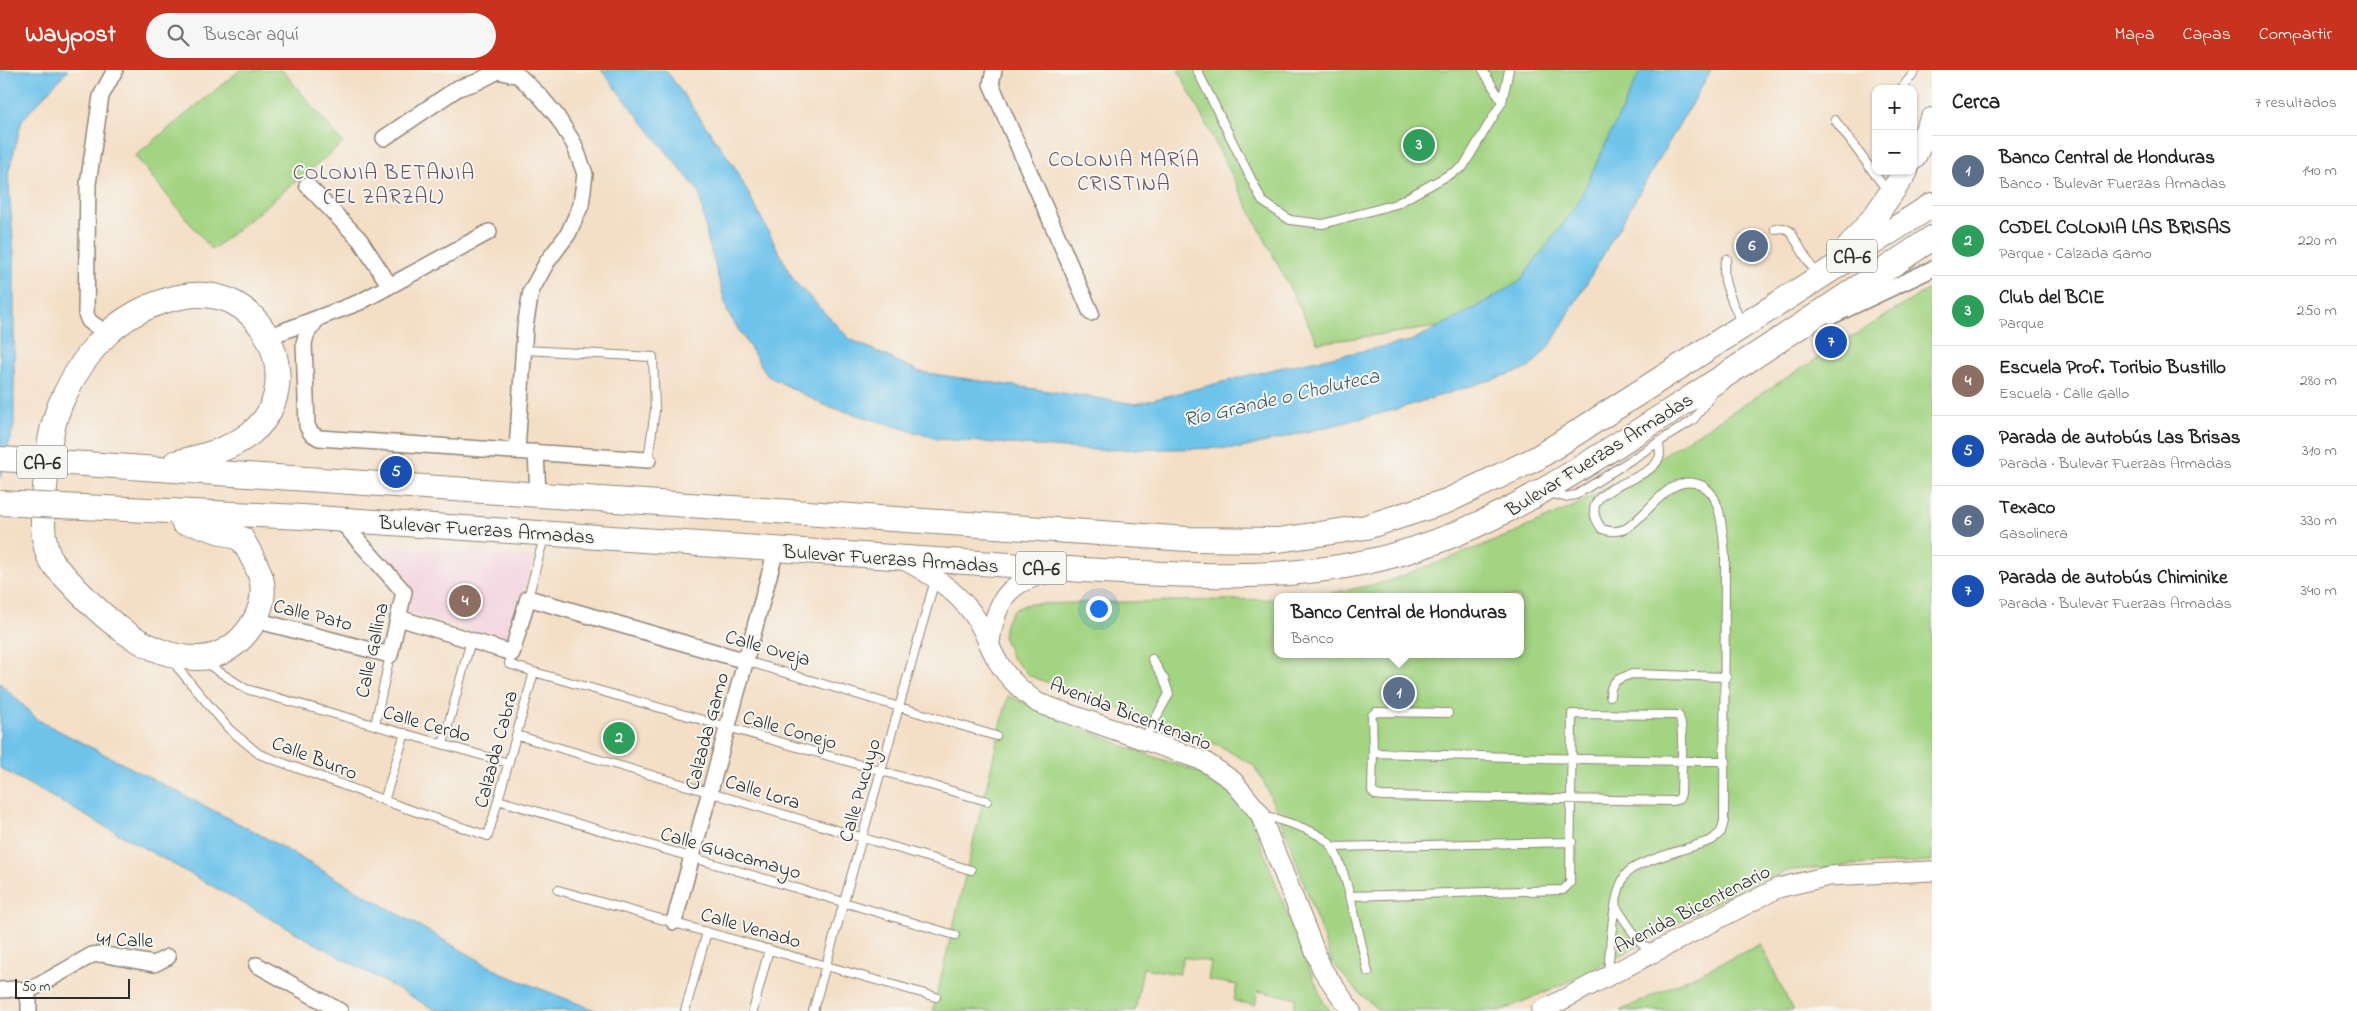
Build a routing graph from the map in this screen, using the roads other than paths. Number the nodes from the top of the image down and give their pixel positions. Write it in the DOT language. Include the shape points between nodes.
graph roads {
  1 [pos="115,70"];
  2 [pos="994,70"];
  3 [pos="1197,70"];
  4 [pos="1483,70"];
  5 [pos="1509,70"];
  6 [pos="1916,70"];
  7 [pos="1904,85"];
  8 [pos="1502,102"];
  9 [pos="1835,120"];
  10 [pos="1932,120"];
  11 [pos="384,138"];
  12 [pos="1917,150"];
  13 [pos="1903,175"];
  14 [pos="307,185"];
  15 [pos="1890,196"];
  16 [pos="1931,203"];
  17 [pos="1774,229"];
  18 [pos="489,232"];
  19 [pos="1932,238"];
  20 [pos="1728,259"];
  21 [pos="1932,269"];
  22 [pos="1822,275"];
  23 [pos="390,286"];
  24 [pos="1091,313"];
  25 [pos="318,318"];
  26 [pos="1743,326"];
  27 [pos="107,334"];
  28 [pos="268,337"];
  29 [pos="1784,339"];
  30 [pos="524,350"];
  31 [pos="1720,379"];
  32 [pos="1659,443"];
  33 [pos="517,451"];
  34 [pos="536,452"];
  35 [pos="0,459"];
  36 [pos="648,460"];
  37 [pos="157,468"];
  38 [pos="1544,492"];
  39 [pos="538,494"];
  40 [pos="0,503"];
  41 [pos="67,507"];
  42 [pos="339,519"];
  43 [pos="545,533"];
  44 [pos="776,550"];
  45 [pos="902,559"];
  46 [pos="1084,570"];
  47 [pos="936,578"];
  48 [pos="528,598"];
  49 [pos="399,618"];
  50 [pos="255,620"];
  51 [pos="471,640"];
  52 [pos="990,642"];
  53 [pos="512,653"];
  54 [pos="166,654"];
  55 [pos="390,654"];
  56 [pos="198,659"];
  57 [pos="1152,659"];
  58 [pos="746,661"];
  59 [pos="534,672"];
  60 [pos="1726,677"];
  61 [pos="1610,696"];
  62 [pos="899,707"];
  63 [pos="1448,713"];
  64 [pos="375,725"];
  65 [pos="728,728"];
  66 [pos="405,733"];
  67 [pos="516,735"];
  68 [pos="996,736"];
  69 [pos="1143,741"];
  70 [pos="443,744"];
  71 [pos="1373,753"];
  72 [pos="1571,758"];
  73 [pos="1681,760"];
  74 [pos="1726,761"];
  75 [pos="508,763"];
  76 [pos="881,772"];
  77 [pos="710,793"];
  78 [pos="1573,798"];
  79 [pos="498,800"];
  80 [pos="384,801"];
  81 [pos="987,801"];
  82 [pos="1260,814"];
  83 [pos="488,836"];
  84 [pos="862,838"];
  85 [pos="1572,842"];
  86 [pos="1334,847"];
  87 [pos="692,858"];
  88 [pos="971,870"];
  89 [pos="1932,871"];
  90 [pos="558,890"];
  91 [pos="1349,896"];
  92 [pos="844,902"];
  93 [pos="1616,907"];
  94 [pos="674,922"];
  95 [pos="707,932"];
  96 [pos="955,935"];
  97 [pos="769,950"];
  98 [pos="1651,953"];
  99 [pos="168,957"];
  100 [pos="256,965"];
  101 [pos="826,965"];
  102 [pos="1368,972"];
  103 [pos="1608,976"];
  104 [pos="0,990"];
  105 [pos="25,993"];
  106 [pos="936,997"];
  107 [pos="29,1011"];
  108 [pos="340,1011"];
  109 [pos="685,1011"];
  110 [pos="753,1011"];
  111 [pos="813,1011"];
  112 [pos="1351,1011"];
  113 [pos="1541,1011"];
  1 -- 27 [label="street" via="101,96 88,184 86,314 89,321"];
  2 -- 24 [label="street" via="992,84"];
  3 -- 8 [label="lane" via="1262,201 1290,220 1323,224 1396,204 1463,167"];
  4 -- 8 [label="lane"];
  5 -- 8 [label="lane"];
  6 -- 7 [label="lane"];
  9 -- 15 [label="lane"];
  10 -- 12 [label="highway"];
  11 -- 30 [label="street" via="458,88 498,71 519,76 556,115 574,144 585,174 581,205 568,234 531,291"];
  13 -- 15 [label="highway"];
  14 -- 23 [label="street" via="360,240"];
  15 -- 22 [label="highway"];
  16 -- 22 [label="highway, Bulevar Fuerzas Armadas / CA-6"];
  17 -- 22 [label="lane" via="1790,231"];
  18 -- 23 [label="street"];
  19 -- 29 [label="highway, Bulevar Fuerzas Armadas / CA-6"];
  20 -- 26 [label="lane" via="1723,266 1724,276"];
  21 -- 29 [label="street"];
  22 -- 26 [label="highway, Bulevar Fuerzas Armadas / CA-6"];
  23 -- 25 [label="street"];
  25 -- 28 [label="street"];
  25 -- 33 [label="street" via="304,343 307,426 311,433 319,438"];
  26 -- 39 [label="highway, Bulevar Fuerzas Armadas / CA-6" via="1537,458 1447,501 1366,527 1279,540 1188,539"];
  27 -- 28 [label="highway" via="139,311 171,298 202,294 234,303 260,325"];
  27 -- 54 [label="highway" via="64,395 48,444 42,528 50,560 86,600 122,630"];
  28 -- 37 [label="highway" via="276,354 277,385 269,413 253,432 225,450"];
  29 -- 31 [label="highway, Bulevar Fuerzas Armadas / CA-6"];
  30 -- 33 [label="street"];
  30 -- 36 [label="lane" via="653,357 655,410"];
  31 -- 32 [label="lane" via="1692,420"];
  31 -- 38 [label="highway, Bulevar Fuerzas Armadas / CA-6"];
  32 -- 38 [label="lane" via="1576,495 1564,497"];
  32 -- 60 [label="lane" via="1660,454 1652,467 1602,495 1595,504 1596,519 1602,529 1615,532 1628,527 1678,485 1693,483 1710,492 1718,507 1725,555"];
  33 -- 34 [label="street"];
  34 -- 36 [label="street"];
  34 -- 39 [label="street"];
  35 -- 37 [label="highway, Bulevar Fuerzas Armadas / CA-6, bridge"];
  37 -- 39 [label="highway, Bulevar Fuerzas Armadas / CA-6"];
  38 -- 46 [label="highway, Bulevar Fuerzas Armadas / CA-6" via="1459,533 1366,562 1279,575 1190,576"];
  40 -- 41 [label="highway, Bulevar Fuerzas Armadas / CA-6, bridge"];
  41 -- 42 [label="highway, Bulevar Fuerzas Armadas / CA-6"];
  41 -- 50 [label="highway" via="197,524 242,539 262,580 261,602"];
  42 -- 43 [label="highway, Bulevar Fuerzas Armadas / CA-6"];
  42 -- 49 [label="street, Calle Gallina" via="404,592"];
  43 -- 44 [label="highway, Bulevar Fuerzas Armadas / CA-6"];
  43 -- 48 [label="lane"];
  44 -- 45 [label="highway, Bulevar Fuerzas Armadas / CA-6"];
  44 -- 58 [label="street, Calzada Gamo"];
  45 -- 46 [label="highway, Bulevar Fuerzas Armadas / CA-6"];
  45 -- 47 [label="street, Avenida Bicentenario"];
  46 -- 52 [label="street, Avenida Bicentenario" via="1044,574 1012,588 1000,601 993,618"];
  47 -- 52 [label="street, Avenida Bicentenario" via="954,592 974,615"];
  47 -- 62 [label="lane, Calle Pucuyo"];
  48 -- 53 [label="street"];
  48 -- 58 [label="street, Calle Oveja"];
  49 -- 51 [label="street"];
  49 -- 55 [label="street, Calle Gallina"];
  50 -- 55 [label="street, Calle Pato"];
  50 -- 56 [label="highway" via="241,638 221,654"];
  51 -- 53 [label="street"];
  51 -- 70 [label="lane"];
  52 -- 69 [label="street, Avenida Bicentenario" via="999,665 1016,687 1038,703"];
  53 -- 59 [label="lane, Calle Conejo" via="508,664"];
  54 -- 56 [label="highway"];
  54 -- 80 [label="lane, Calle Burro" via="228,729 259,754"];
  55 -- 64 [label="lane, Calle Gallina"];
  56 -- 64 [label="lane, Calle Cerdo" via="246,688"];
  57 -- 69 [label="lane" via="1169,694"];
  58 -- 62 [label="lane, Calle Oveja"];
  58 -- 65 [label="street, Calzada Gamo"];
  59 -- 65 [label="lane, Calle Conejo"];
  59 -- 67 [label="lane, Calzada Cabra"];
  60 -- 61 [label="lane" via="1632,674 1612,684"];
  60 -- 74 [label="lane"];
  62 -- 68 [label="lane, Calle Oveja"];
  62 -- 76 [label="lane, Calle Pucuyo"];
  63 -- 71 [label="lane" via="1376,712 1372,715"];
  64 -- 66 [label="lane, Calle Cerdo"];
  65 -- 76 [label="lane, Calle Conejo"];
  65 -- 77 [label="street, Calzada Gamo"];
  66 -- 70 [label="lane, Calle Cerdo"];
  66 -- 80 [label="lane"];
  67 -- 75 [label="lane, Calzada Cabra"];
  67 -- 77 [label="lane, Calle Lora"];
  69 -- 82 [label="street, Avenida Bicentenario" via="1204,761 1233,781"];
  70 -- 75 [label="lane, Calle Cerdo"];
  71 -- 72 [label="lane"];
  71 -- 78 [label="lane" via="1372,791 1376,795"];
  72 -- 73 [label="lane"];
  72 -- 73 [label="lane" via="1572,714 1678,715 1682,722"];
  72 -- 78 [label="lane"];
  73 -- 74 [label="lane"];
  73 -- 78 [label="lane" via="1679,799"];
  74 -- 93 [label="lane" via="1726,802 1721,832 1712,840 1629,871 1622,880"];
  75 -- 79 [label="lane, Calzada Cabra"];
  76 -- 81 [label="lane, Calle Conejo"];
  76 -- 84 [label="lane, Calle Pucuyo"];
  77 -- 84 [label="lane, Calle Lora"];
  77 -- 87 [label="street, Calzada Gamo"];
  78 -- 85 [label="lane"];
  79 -- 83 [label="lane, Calzada Cabra"];
  79 -- 87 [label="lane, Calle Guacamayo"];
  80 -- 83 [label="lane, Calle Burro"];
  82 -- 86 [label="lane" via="1326,839"];
  82 -- 112 [label="street, Avenida Bicentenario" via="1322,969"];
  84 -- 88 [label="lane, Calle Lora"];
  84 -- 92 [label="lane, Calle Pucuyo"];
  85 -- 86 [label="lane"];
  85 -- 91 [label="lane" via="1570,883 1563,890"];
  86 -- 91 [label="lane"];
  87 -- 92 [label="lane, Calle Guacamayo"];
  87 -- 94 [label="street, Calzada Gamo"];
  89 -- 98 [label="street, Avenida Bicentenario" via="1829,876 1794,883"];
  90 -- 94 [label="lane, Calle Venado"];
  91 -- 102 [label="lane"];
  92 -- 96 [label="lane, Calle Guacamayo"];
  92 -- 101 [label="lane, Calle Pucuyo"];
  93 -- 98 [label="lane"];
  93 -- 103 [label="lane"];
  94 -- 95 [label="lane, Calle Venado"];
  95 -- 97 [label="lane, Calle Venado"];
  95 -- 109 [label="lane"];
  97 -- 101 [label="lane, Calle Venado"];
  97 -- 110 [label="lane"];
  98 -- 103 [label="street, Avenida Bicentenario"];
  99 -- 105 [label="street, 41 Calle" via="154,964 92,955"];
  100 -- 108 [label="street"];
  101 -- 106 [label="lane, Calle Venado"];
  101 -- 111 [label="lane, Calle Pucuyo"];
  103 -- 113 [label="street, Avenida Bicentenario"];
  104 -- 105 [label="street" via="18,989"];
  105 -- 107 [label="street"];
}
